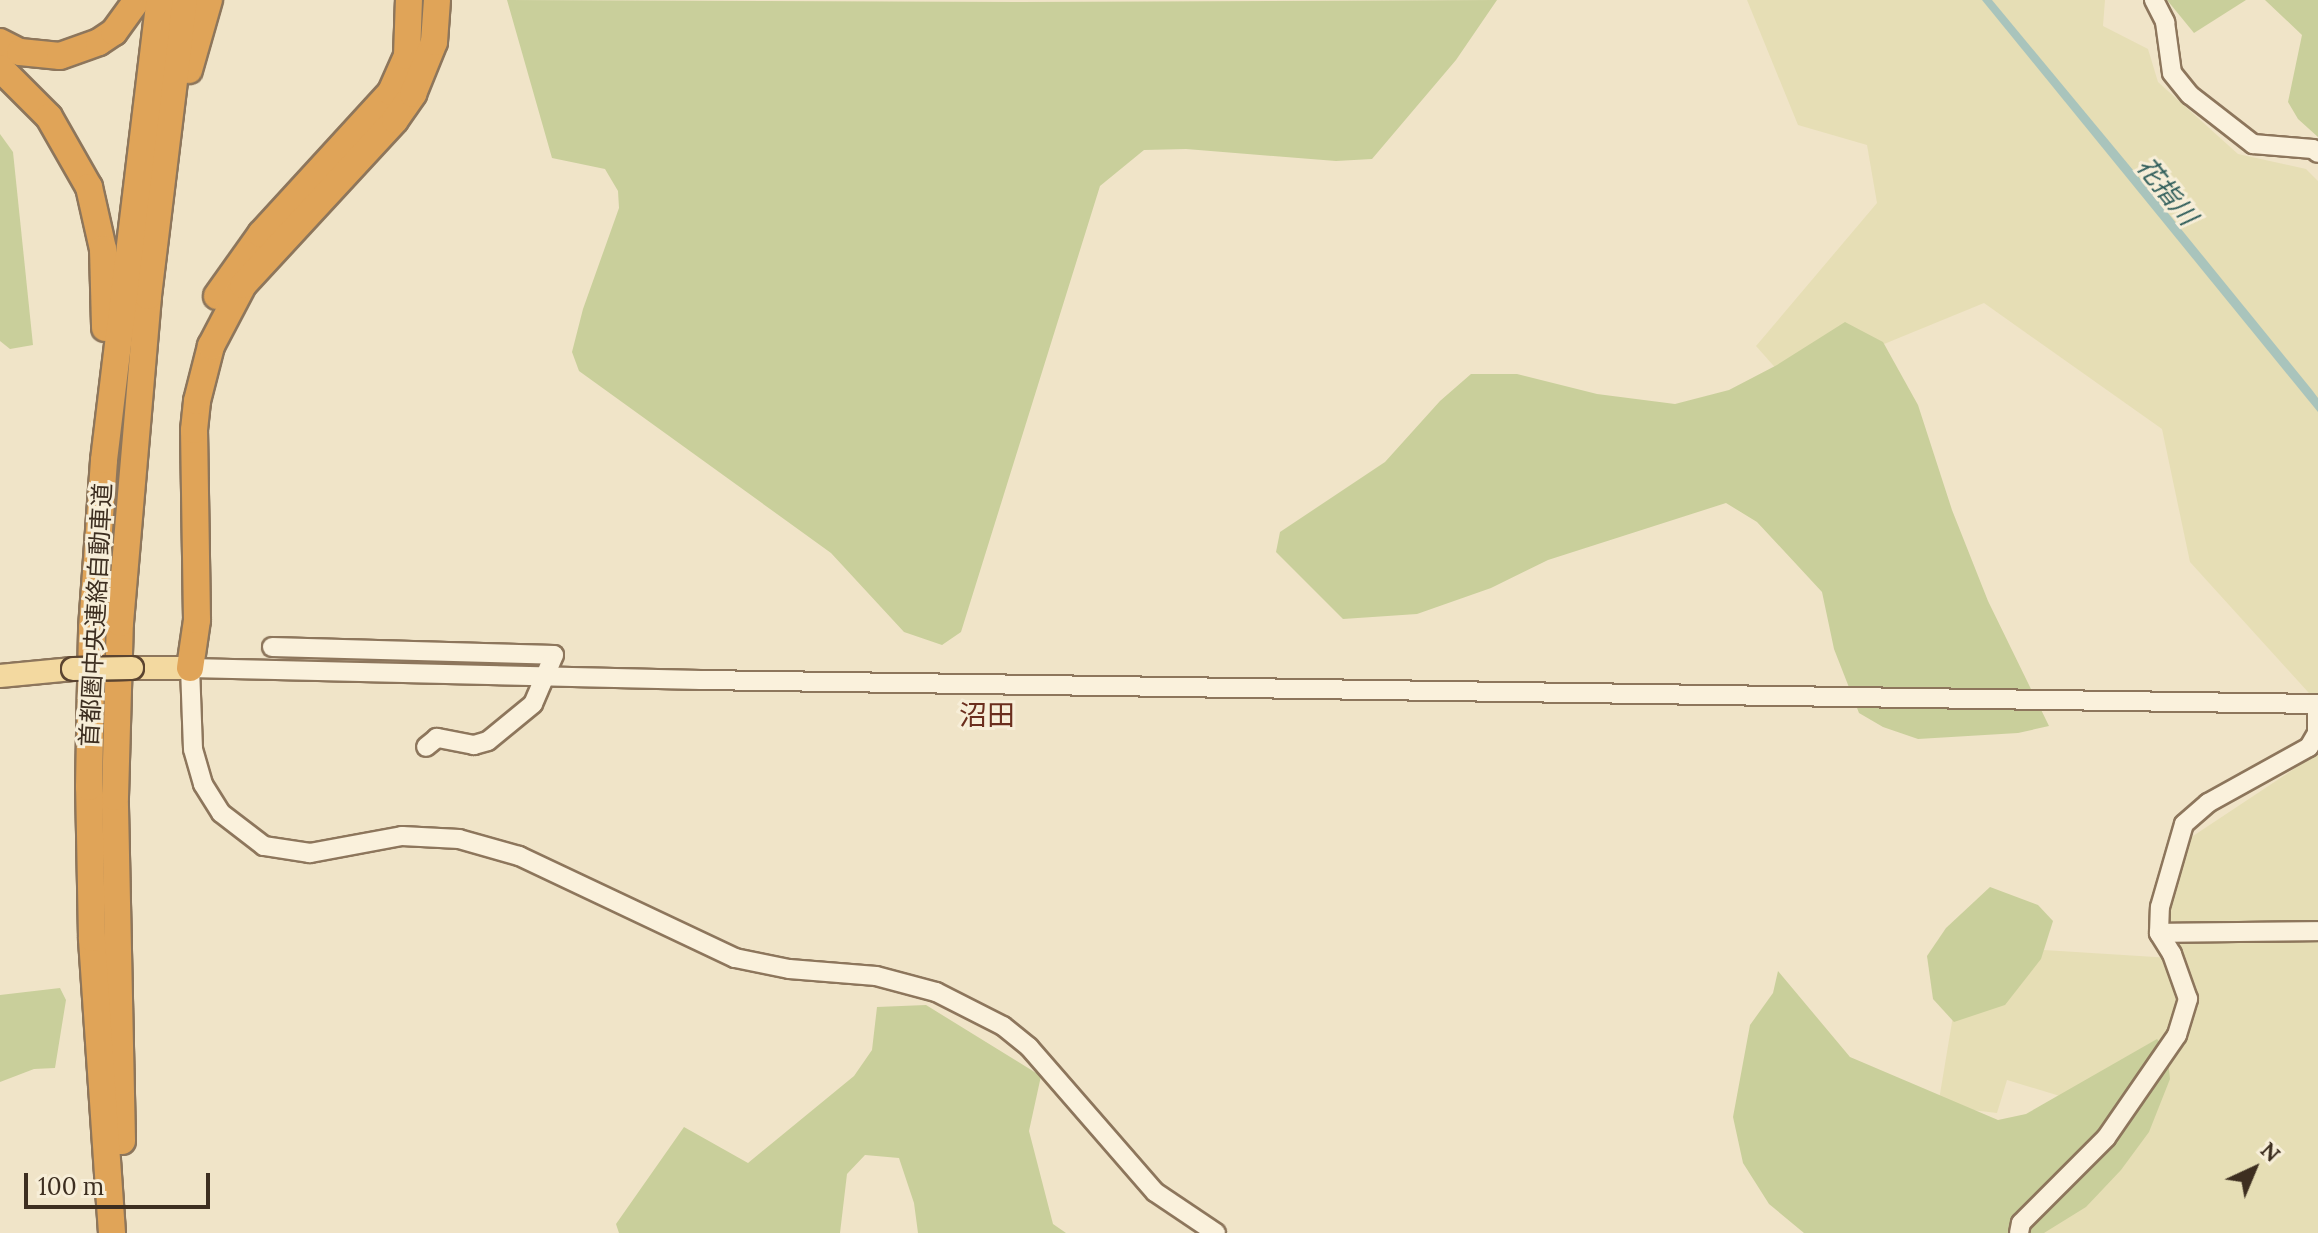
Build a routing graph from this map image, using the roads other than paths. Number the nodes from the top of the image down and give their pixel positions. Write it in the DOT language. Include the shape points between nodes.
graph roads {
  1 [pos="137,0"];
  2 [pos="160,0"];
  3 [pos="184,0"];
  4 [pos="209,0"];
  5 [pos="390,0"];
  6 [pos="409,0"];
  7 [pos="424,0"];
  8 [pos="437,0"];
  9 [pos="2154,0"];
  10 [pos="0,42"];
  11 [pos="0,68"];
  12 [pos="356,145"];
  13 [pos="2318,153"];
  14 [pos="161,199"];
  15 [pos="104,460"];
  16 [pos="272,647"];
  17 [pos="190,668"];
  18 [pos="0,676"];
  19 [pos="547,676"];
  20 [pos="2317,704"];
  21 [pos="426,747"];
  22 [pos="2318,931"];
  23 [pos="2159,933"];
  24 [pos="112,1233"];
  25 [pos="127,1233"];
  26 [pos="1216,1233"];
  27 [pos="2019,1233"];
  1 -- 10 [label="highway" via="114,32 60,56 20,52"];
  2 -- 15 [label="highway, 首都圏中央連絡自動車道"];
  3 -- 14 [label="highway, 首都圏中央連絡自動車道"];
  4 -- 14 [label="highway"];
  5 -- 12 [label="highway" via="394,16 388,61"];
  6 -- 12 [label="highway" via="409,39 401,75"];
  7 -- 12 [label="highway" via="422,47 406,92"];
  8 -- 12 [label="highway" via="427,66 395,120"];
  9 -- 13 [label="street" via="2165,22 2172,73 2190,95 2253,144"];
  11 -- 15 [label="highway" via="60,133 97,214 105,287"];
  12 -- 17 [label="highway" via="243,285 205,343 196,377 197,632"];
  14 -- 25 [label="highway, 首都圏中央連絡自動車道" via="130,473 119,638 115,828"];
  15 -- 24 [label="highway, 首都圏中央連絡自動車道" via="92,628 89,787 92,938"];
  16 -- 19 [label="street" via="554,655"];
  17 -- 18 [label="main road, bridge"];
  17 -- 19 [label="street"];
  17 -- 26 [label="street" via="193,749 203,784 227,819 264,846 310,853 402,836 459,839 519,856 735,958 789,969 876,976 936,992 1003,1026 1029,1047 1155,1192"];
  19 -- 20 [label="street"];
  19 -- 21 [label="street" via="533,704 488,741 474,745 437,738"];
  20 -- 23 [label="street" via="2317,733 2309,747 2208,803 2184,824 2160,907"];
  22 -- 23 [label="street"];
  23 -- 27 [label="street" via="2188,999 2177,1035 2106,1138 2021,1223"];
}
